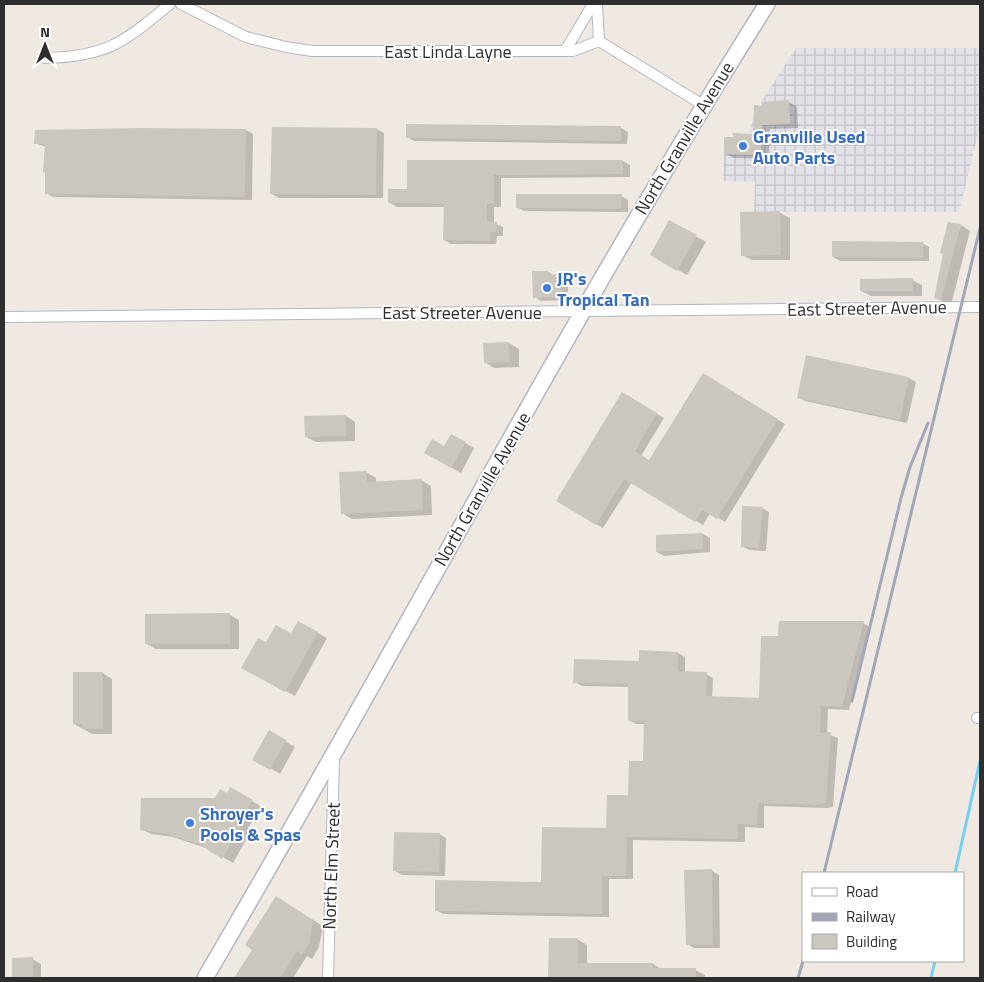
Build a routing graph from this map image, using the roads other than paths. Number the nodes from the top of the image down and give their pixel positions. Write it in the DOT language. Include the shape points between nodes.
graph roads {
  1 [pos="170,4"];
  2 [pos="182,4"];
  3 [pos="593,4"];
  4 [pos="597,4"];
  5 [pos="767,4"];
  6 [pos="600,41"];
  7 [pos="565,51"];
  8 [pos="44,58"];
  9 [pos="703,105"];
  10 [pos="980,307"];
  11 [pos="583,312"];
  12 [pos="4,317"];
  13 [pos="334,753"];
  14 [pos="205,978"];
  15 [pos="328,978"];
  1 -- 8 [label="street" via="130,37 102,52"];
  2 -- 7 [label="street, East Linda Layne" via="246,37 304,50"];
  3 -- 7 [label="street"];
  4 -- 6 [label="street"];
  5 -- 9 [label="main road, North Granville Avenue"];
  6 -- 7 [label="street, East Linda Layne"];
  6 -- 9 [label="street"];
  9 -- 11 [label="main road, North Granville Avenue"];
  10 -- 11 [label="street, East Streeter Avenue"];
  11 -- 12 [label="street, East Streeter Avenue"];
  11 -- 13 [label="main road, North Granville Avenue"];
  13 -- 14 [label="main road, North Granville Avenue"];
  13 -- 15 [label="street, North Elm Street"];
}
